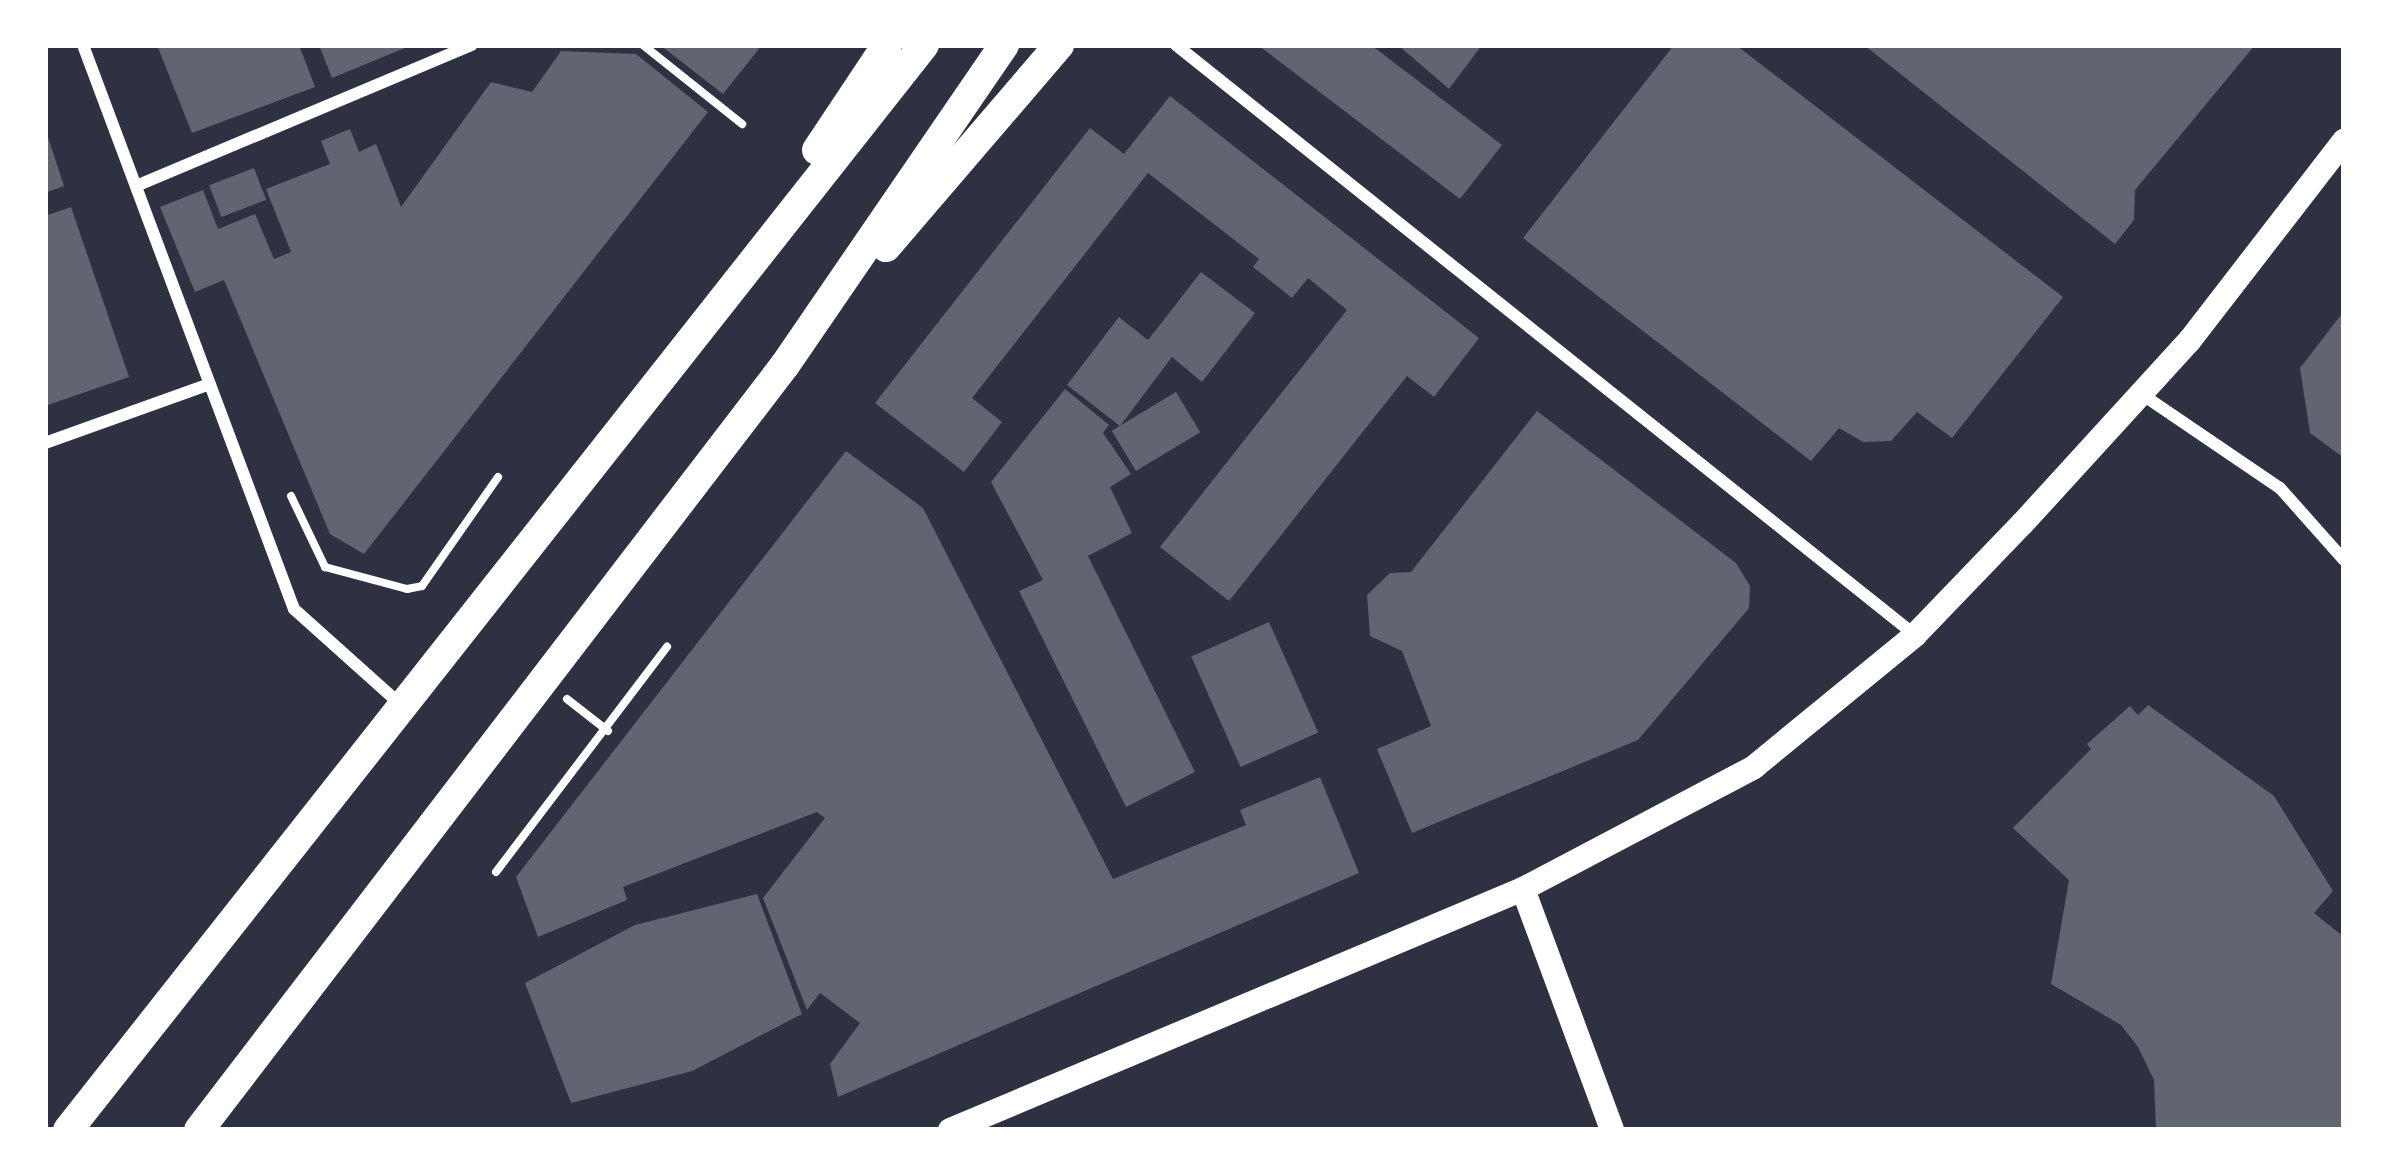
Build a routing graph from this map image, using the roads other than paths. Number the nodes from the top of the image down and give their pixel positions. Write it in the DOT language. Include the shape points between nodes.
graph roads {
  1 [pos="83,45"];
  2 [pos="472,45"];
  3 [pos="886,45"];
  4 [pos="924,45"];
  5 [pos="1004,45"];
  6 [pos="1058,45"];
  7 [pos="1176,45"];
  8 [pos="2344,141"];
  9 [pos="136,186"];
  10 [pos="718,301"];
  11 [pos="784,365"];
  12 [pos="210,384"];
  13 [pos="2139,392"];
  14 [pos="45,443"];
  15 [pos="2344,560"];
  16 [pos="1915,634"];
  17 [pos="401,705"];
  18 [pos="1523,889"];
  19 [pos="68,1130"];
  20 [pos="199,1130"];
  21 [pos="950,1130"];
  22 [pos="1612,1130"];
  1 -- 9 [label="street"];
  2 -- 9 [label="street"];
  3 -- 10 [label="main road"];
  4 -- 10 [label="main road"];
  5 -- 11 [label="main road"];
  6 -- 11 [label="main road"];
  7 -- 16 [label="street"];
  8 -- 13 [label="main road" via="2190,340"];
  9 -- 12 [label="street"];
  10 -- 17 [label="main road"];
  11 -- 20 [label="main road"];
  12 -- 14 [label="street"];
  12 -- 17 [label="street" via="294,609"];
  13 -- 15 [label="street" via="2280,488"];
  13 -- 16 [label="main road"];
  16 -- 18 [label="main road" via="1754,767"];
  17 -- 19 [label="main road"];
  18 -- 21 [label="main road"];
  18 -- 22 [label="main road"];
}
